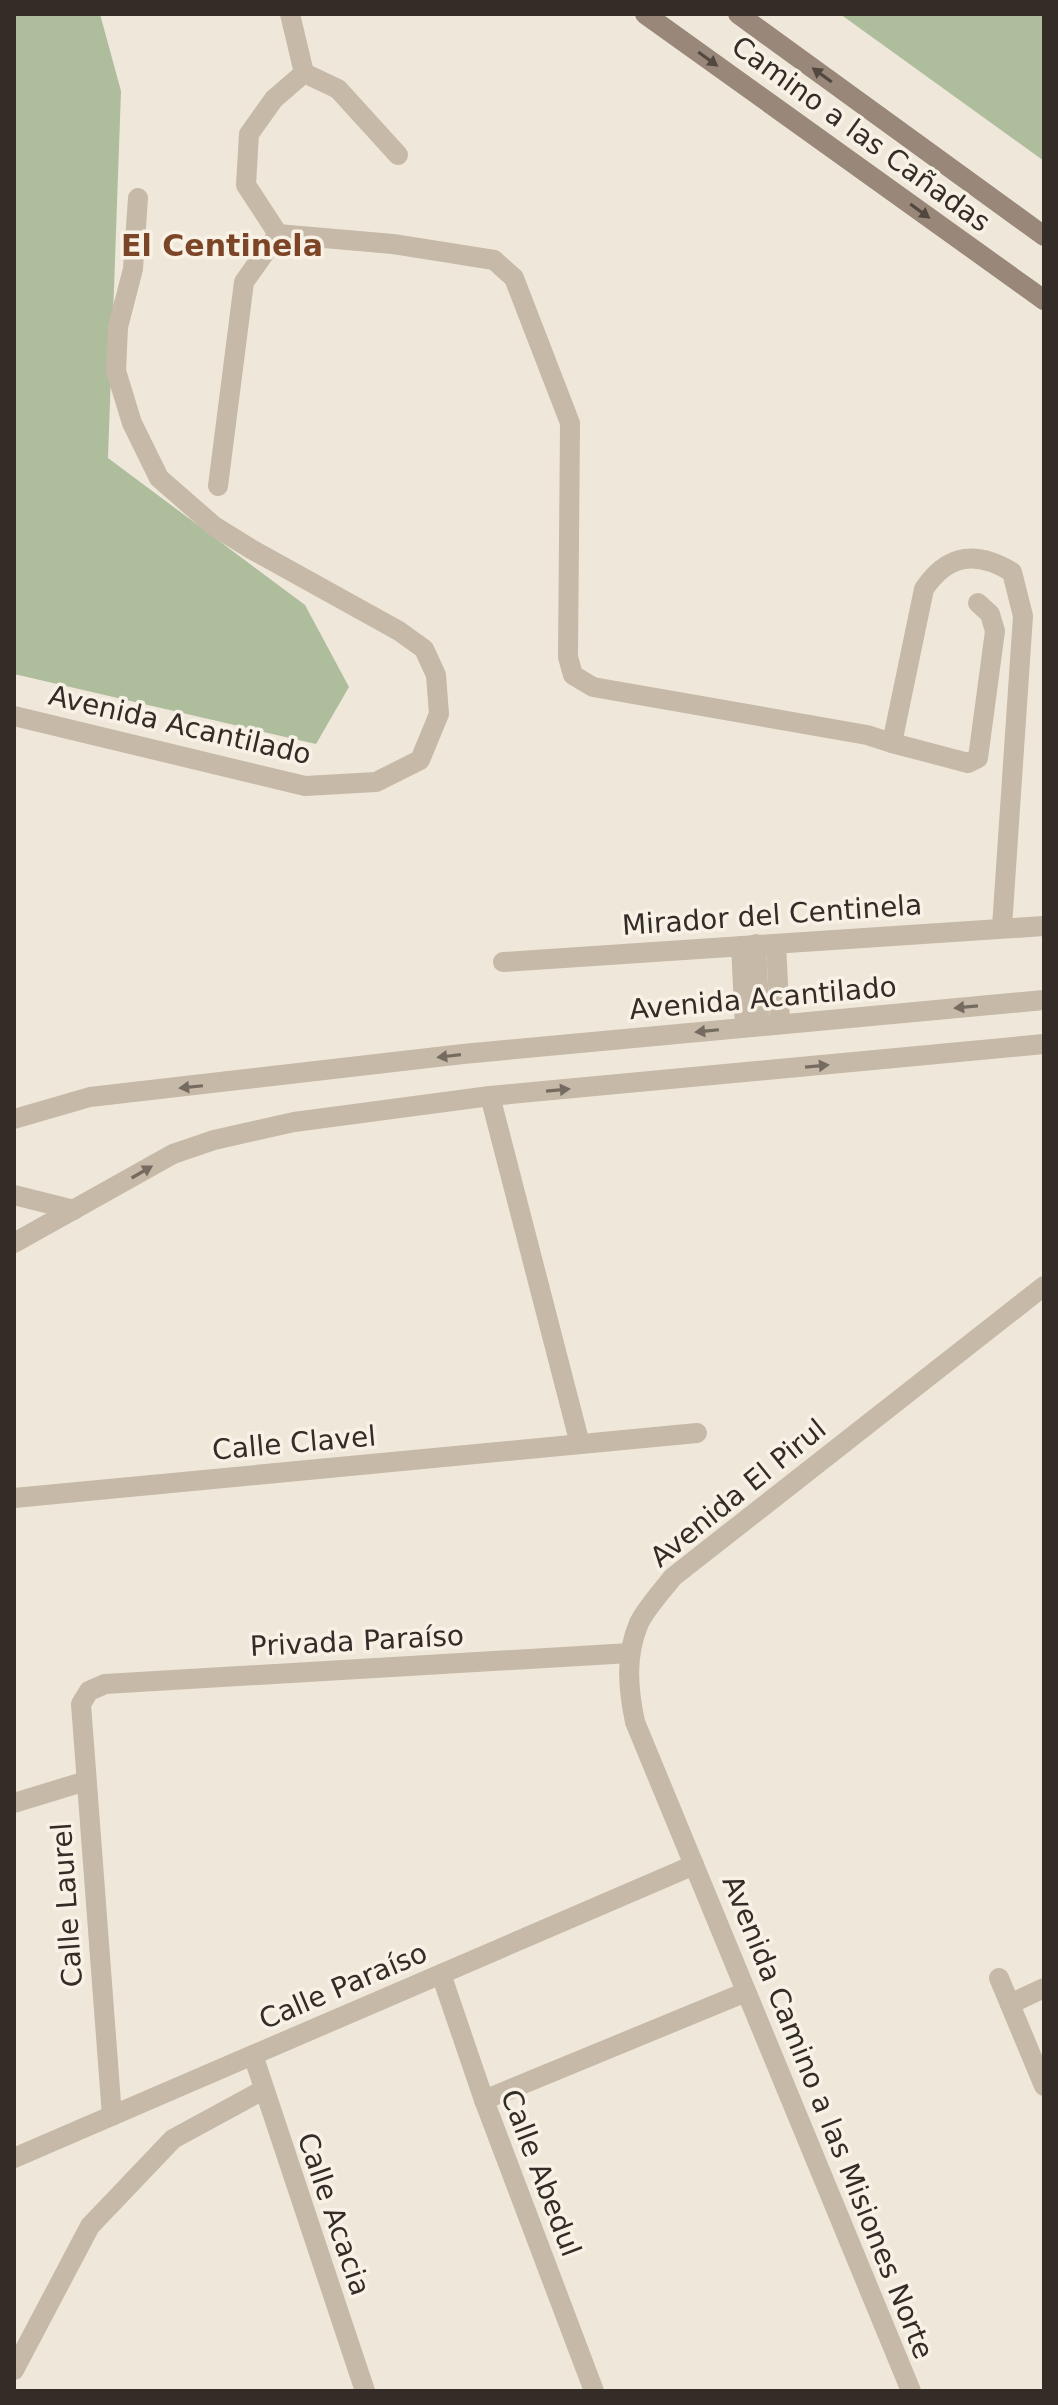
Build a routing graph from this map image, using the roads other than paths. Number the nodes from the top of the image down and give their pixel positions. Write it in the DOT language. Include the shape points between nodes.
graph roads {
  1 [pos="290,14"];
  2 [pos="645,14"];
  3 [pos="738,14"];
  4 [pos="304,73"];
  5 [pos="398,155"];
  6 [pos="138,198"];
  7 [pos="278,234"];
  8 [pos="1044,236"];
  9 [pos="1044,300"];
  10 [pos="218,486"];
  11 [pos="978,603"];
  12 [pos="14,716"];
  13 [pos="892,743"];
  14 [pos="1044,926"];
  15 [pos="1002,927"];
  16 [pos="758,945"];
  17 [pos="503,962"];
  18 [pos="1044,1000"];
  19 [pos="762,1026"];
  20 [pos="1044,1044"];
  21 [pos="490,1096"];
  22 [pos="14,1119"];
  23 [pos="14,1195"];
  24 [pos="74,1210"];
  25 [pos="14,1243"];
  26 [pos="1044,1286"];
  27 [pos="697,1433"];
  28 [pos="580,1444"];
  29 [pos="14,1498"];
  30 [pos="630,1653"];
  31 [pos="89,1691"];
  32 [pos="86,1781"];
  33 [pos="14,1803"];
  34 [pos="694,1865"];
  35 [pos="441,1974"];
  36 [pos="999,1978"];
  37 [pos="1044,1988"];
  38 [pos="746,1992"];
  39 [pos="1010,2004"];
  40 [pos="253,2055"];
  41 [pos="1044,2086"];
  42 [pos="263,2090"];
  43 [pos="484,2100"];
  44 [pos="112,2116"];
  45 [pos="14,2158"];
  46 [pos="14,2370"];
  47 [pos="365,2391"];
  48 [pos="594,2391"];
  49 [pos="911,2391"];
  1 -- 4 [label="street"];
  2 -- 9 [label="main road, Camino a las Cañadas, one-way"];
  8 -- 3 [label="main road, Camino a las Cañadas, one-way"];
  4 -- 5 [label="street" via="338,89"];
  4 -- 7 [label="street" via="274,99 249,134 246,185"];
  6 -- 12 [label="street, Avenida Acantilado" via="116,371 132,423 159,478 214,526 424,649 436,675 439,714 420,760 376,782 305,786"];
  7 -- 10 [label="street" via="244,282"];
  7 -- 13 [label="street" via="494,260 514,278 570,423 568,657 573,675 593,687"];
  11 -- 13 [label="street" via="990,614 995,631 978,758 968,763"];
  13 -- 15 [label="street" via="924,589 936,571 965,557 992,560 1012,572 1023,616"];
  14 -- 15 [label="street, Mirador del Centinela"];
  15 -- 16 [label="street, Mirador del Centinela"];
  16 -- 17 [label="street, Mirador del Centinela"];
  16 -- 19 [label="street"];
  18 -- 19 [label="street, Avenida Acantilado, one-way"];
  19 -- 22 [label="street, Avenida Acantilado, one-way" via="90,1097"];
  21 -- 20 [label="street, one-way"];
  24 -- 21 [label="street, one-way" via="173,1154 214,1140 294,1122"];
  21 -- 28 [label="street"];
  23 -- 24 [label="street"];
  24 -- 25 [label="street"];
  26 -- 30 [label="street, Avenida El Pirul" via="673,1577 640,1621"];
  27 -- 28 [label="street, Calle Clavel"];
  28 -- 29 [label="street, Calle Clavel"];
  30 -- 31 [label="street, Privada Paraíso" via="105,1684"];
  30 -- 34 [label="street, Avenida El Pirul" via="628,1686 635,1722"];
  31 -- 32 [label="street, Calle Laurel" via="81,1704"];
  32 -- 33 [label="street"];
  32 -- 44 [label="street, Calle Laurel"];
  34 -- 35 [label="street, Calle Paraíso"];
  34 -- 38 [label="street, Avenida Camino a las Misiones Norte"];
  35 -- 40 [label="street, Calle Paraíso"];
  35 -- 43 [label="street, Calle Abedul"];
  36 -- 39 [label="street"];
  37 -- 39 [label="street"];
  38 -- 43 [label="street"];
  38 -- 49 [label="street, Avenida Camino a las Misiones Norte"];
  39 -- 41 [label="street"];
  40 -- 42 [label="street, Calle Acacia"];
  40 -- 44 [label="street, Calle Paraíso"];
  42 -- 46 [label="street" via="173,2139 90,2226"];
  42 -- 47 [label="street, Calle Acacia"];
  43 -- 48 [label="street, Calle Abedul"];
  44 -- 45 [label="street, Calle Paraíso"];
}
